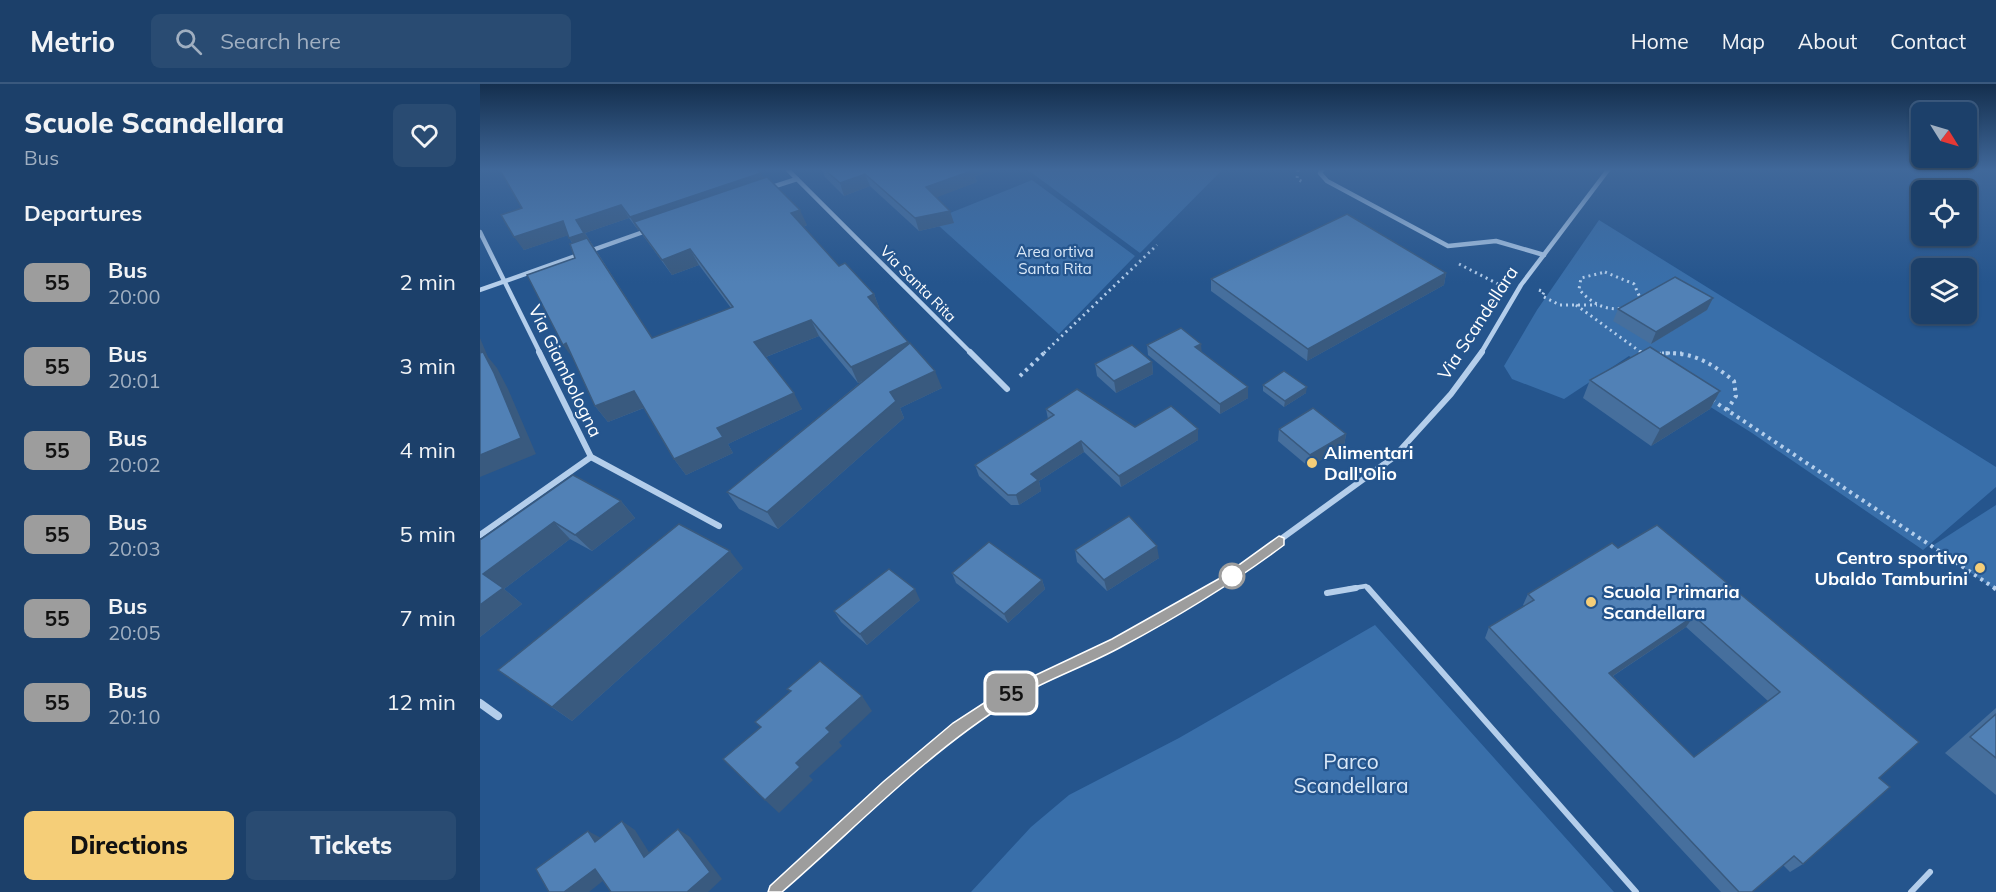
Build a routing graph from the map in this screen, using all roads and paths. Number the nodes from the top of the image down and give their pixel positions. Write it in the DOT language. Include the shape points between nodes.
graph roads {
  1 [pos="827,208"];
  2 [pos="1377,208"];
  3 [pos="1580,208"];
  4 [pos="650,230"];
  5 [pos="480,232"];
  6 [pos="1157,244"];
  7 [pos="1544,255"];
  8 [pos="504,281"];
  9 [pos="480,290"];
  10 [pos="1549,300"];
  11 [pos="1576,305"];
  12 [pos="1597,305"];
  13 [pos="1655,354"];
  14 [pos="1646,356"];
  15 [pos="1007,389"];
  16 [pos="1709,398"];
  17 [pos="1727,410"];
  18 [pos="591,457"];
  19 [pos="719,526"];
  20 [pos="480,535"];
  21 [pos="1996,589"];
  22 [pos="1328,593"];
  23 [pos="480,703"];
  24 [pos="498,716"];
  25 [pos="1930,872"];
  26 [pos="776,892"];
  27 [pos="1636,892"];
  28 [pos="1911,892"];
  1 -- 15 [label="street, Via Santa Rita"];
  2 -- 7 [label="street" via="1448,246 1502,242"];
  3 -- 7 [label="street, Via Scandellara"];
  4 -- 8 [label="street"];
  5 -- 8 [label="street, Via Giambologna"];
  6 -- 15 [label="path"];
  7 -- 26 [label="street, Via Scandellara" via="1451,394 1394,457 1226,581 1117,643 1009,694 958,728"];
  8 -- 9 [label="street"];
  8 -- 18 [label="street, Via Giambologna"];
  10 -- 11 [label="path"];
  11 -- 12 [label="path"];
  11 -- 14 [label="path"];
  12 -- 12 [label="path" via="1629,308 1641,300 1642,294 1624,277 1605,272 1587,274 1581,278 1578,289"];
  13 -- 17 [label="path" via="1675,351 1707,359 1734,381 1736,396"];
  16 -- 17 [label="path"];
  17 -- 21 [label="path"];
  18 -- 19 [label="street, Via Giambologna"];
  18 -- 20 [label="street"];
  22 -- 27 [label="lane" via="1366,586"];
  23 -- 24 [label="street"];
  25 -- 28 [label="lane"];
}
